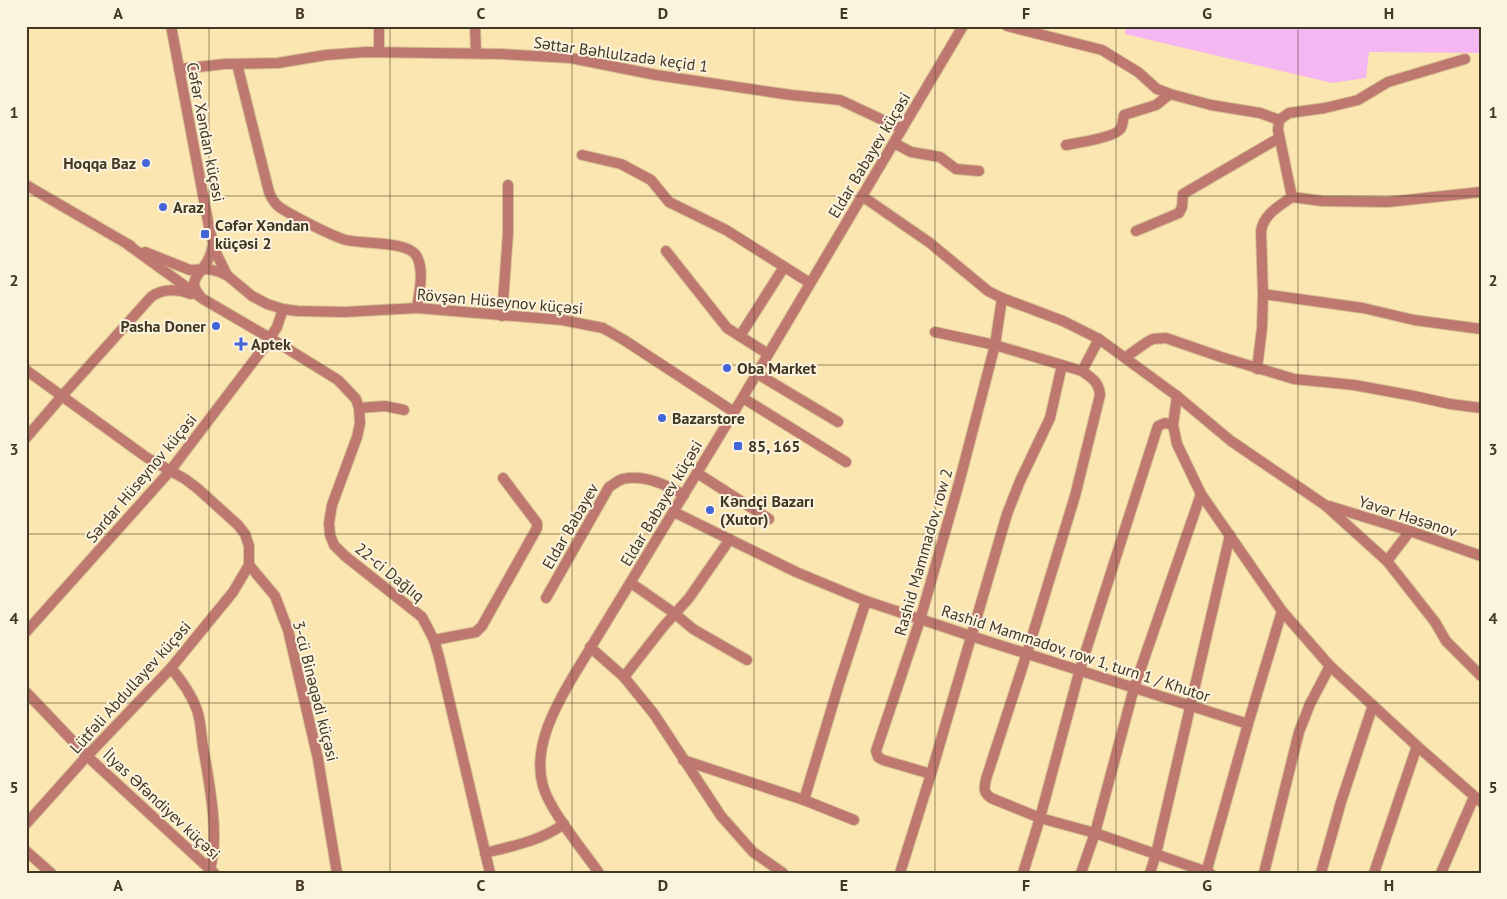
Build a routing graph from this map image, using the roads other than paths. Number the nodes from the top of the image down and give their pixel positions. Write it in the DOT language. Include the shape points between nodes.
graph roads {
  1 [pos="171,26"];
  2 [pos="379,26"];
  3 [pos="475,26"];
  4 [pos="962,26"];
  5 [pos="1007,26"];
  6 [pos="379,52"];
  7 [pos="476,53"];
  8 [pos="1465,60"];
  9 [pos="237,64"];
  10 [pos="179,69"];
  11 [pos="1170,94"];
  12 [pos="1279,120"];
  13 [pos="902,129"];
  14 [pos="1279,138"];
  15 [pos="894,143"];
  16 [pos="1066,145"];
  17 [pos="582,155"];
  18 [pos="979,170"];
  19 [pos="26,185"];
  20 [pos="508,185"];
  21 [pos="1481,192"];
  22 [pos="862,196"];
  23 [pos="1292,197"];
  24 [pos="1136,231"];
  25 [pos="127,244"];
  26 [pos="213,244"];
  27 [pos="666,251"];
  28 [pos="784,267"];
  29 [pos="200,271"];
  30 [pos="228,276"];
  31 [pos="810,283"];
  32 [pos="1263,294"];
  33 [pos="1002,298"];
  34 [pos="202,299"];
  35 [pos="417,308"];
  36 [pos="283,309"];
  37 [pos="502,316"];
  38 [pos="1481,329"];
  39 [pos="935,332"];
  40 [pos="740,336"];
  41 [pos="270,338"];
  42 [pos="1099,338"];
  43 [pos="995,345"];
  44 [pos="768,354"];
  45 [pos="1126,357"];
  46 [pos="1062,365"];
  47 [pos="1258,369"];
  48 [pos="26,370"];
  49 [pos="1082,371"];
  50 [pos="756,373"];
  51 [pos="62,396"];
  52 [pos="1177,396"];
  53 [pos="743,398"];
  54 [pos="359,408"];
  55 [pos="1481,408"];
  56 [pos="404,410"];
  57 [pos="734,412"];
  58 [pos="838,422"];
  59 [pos="1173,425"];
  60 [pos="26,438"];
  61 [pos="846,462"];
  62 [pos="170,471"];
  63 [pos="697,473"];
  64 [pos="503,478"];
  65 [pos="1200,494"];
  66 [pos="684,495"];
  67 [pos="1325,505"];
  68 [pos="674,512"];
  69 [pos="769,519"];
  70 [pos="1410,531"];
  71 [pos="1230,535"];
  72 [pos="730,539"];
  73 [pos="1481,556"];
  74 [pos="1387,561"];
  75 [pos="249,565"];
  76 [pos="631,583"];
  77 [pos="546,598"];
  78 [pos="866,601"];
  79 [pos="1282,611"];
  80 [pos="674,613"];
  81 [pos="920,620"];
  82 [pos="26,632"];
  83 [pos="972,636"];
  84 [pos="434,640"];
  85 [pos="590,647"];
  86 [pos="1027,653"];
  87 [pos="747,660"];
  88 [pos="1330,666"];
  89 [pos="171,668"];
  90 [pos="1080,669"];
  91 [pos="1481,676"];
  92 [pos="624,677"];
  93 [pos="1134,688"];
  94 [pos="26,692"];
  95 [pos="1374,705"];
  96 [pos="1189,706"];
  97 [pos="1248,724"];
  98 [pos="1417,746"];
  99 [pos="87,756"];
  100 [pos="683,760"];
  101 [pos="931,774"];
  102 [pos="1478,799"];
  103 [pos="804,800"];
  104 [pos="1040,818"];
  105 [pos="854,820"];
  106 [pos="26,824"];
  107 [pos="564,824"];
  108 [pos="1095,833"];
  109 [pos="26,851"];
  110 [pos="485,853"];
  111 [pos="1156,854"];
  112 [pos="212,871"];
  113 [pos="1208,872"];
  114 [pos="52,873"];
  115 [pos="337,873"];
  116 [pos="490,873"];
  117 [pos="599,873"];
  118 [pos="784,873"];
  119 [pos="900,873"];
  120 [pos="1023,873"];
  121 [pos="1080,873"];
  122 [pos="1150,873"];
  123 [pos="1264,873"];
  124 [pos="1321,873"];
  125 [pos="1374,873"];
  126 [pos="1441,873"];
  1 -- 10 [label="street, Cəfər Xəndan küçəsi"];
  2 -- 6 [label="street"];
  3 -- 7 [label="street"];
  4 -- 13 [label="street, Eldar Babayev küçəsi"];
  5 -- 11 [label="street" via="1102,50 1138,72 1157,89"];
  6 -- 7 [label="street, Səttar Bəhlulzadə keçid 1"];
  6 -- 9 [label="street, Səttar Bəhlulzadə keçid 1" via="326,55 278,64"];
  7 -- 13 [label="street, Səttar Bəhlulzadə keçid 1" via="571,58 656,75 840,100"];
  8 -- 12 [label="street" via="1388,82 1358,100 1290,113"];
  9 -- 10 [label="street, Səttar Bəhlulzadə keçid 1"];
  9 -- 35 [label="street" via="273,200 287,212 338,238 411,250 420,264"];
  10 -- 26 [label="street, Cəfər Xəndan küçəsi"];
  11 -- 12 [label="street"];
  11 -- 16 [label="street" via="1156,105 1124,116 1118,131 1096,140"];
  12 -- 14 [label="street"];
  13 -- 15 [label="street, Eldar Babayev küçəsi"];
  14 -- 23 [label="street"];
  14 -- 24 [label="street" via="1183,194 1179,213"];
  15 -- 18 [label="street" via="911,152 940,157 956,169"];
  15 -- 22 [label="street, Eldar Babayev küçəsi"];
  17 -- 28 [label="street" via="621,164 651,180 669,202 726,230"];
  19 -- 25 [label="street"];
  20 -- 37 [label="street"];
  21 -- 23 [label="street" via="1388,202"];
  22 -- 31 [label="street, Eldar Babayev küçəsi"];
  22 -- 33 [label="street" via="912,230 988,291"];
  23 -- 32 [label="street" via="1262,221"];
  25 -- 29 [label="street" via="176,266"];
  25 -- 34 [label="street"];
  26 -- 29 [label="street"];
  26 -- 30 [label="street, Cəfər Xəndan küçəsi"];
  27 -- 40 [label="street" via="727,328"];
  28 -- 31 [label="street"];
  28 -- 40 [label="street"];
  29 -- 30 [label="street" via="213,270"];
  29 -- 34 [label="street" via="194,286"];
  30 -- 36 [label="street, Rövşən Hüseynov küçəsi" via="252,296"];
  31 -- 44 [label="street, Eldar Babayev küçəsi"];
  32 -- 38 [label="street"];
  32 -- 47 [label="street"];
  33 -- 42 [label="street"];
  33 -- 43 [label="street, Rashid Mammadov, row 2"];
  34 -- 41 [label="street"];
  34 -- 51 [label="street" via="180,291 157,292"];
  35 -- 36 [label="street, Rövşən Hüseynov küçəsi" via="345,312"];
  35 -- 37 [label="street, Rövşən Hüseynov küçəsi"];
  36 -- 41 [label="street, Sərdar Hüseynov küçəsi"];
  37 -- 57 [label="street, Rövşən Hüseynov küçəsi" via="562,320 603,328"];
  39 -- 43 [label="street"];
  40 -- 44 [label="street"];
  41 -- 54 [label="street" via="338,380"];
  41 -- 62 [label="street, Sərdar Hüseynov küçəsi"];
  42 -- 45 [label="street"];
  42 -- 49 [label="street"];
  43 -- 46 [label="street"];
  43 -- 81 [label="street, Rashid Mammadov, row 2"];
  44 -- 50 [label="street, Eldar Babayev küçəsi"];
  45 -- 47 [label="street" via="1153,339 1166,338"];
  45 -- 52 [label="street"];
  46 -- 49 [label="street"];
  46 -- 83 [label="street" via="1050,418 1007,514"];
  47 -- 55 [label="street" via="1294,379"];
  48 -- 51 [label="street"];
  49 -- 86 [label="street" via="1094,379 1100,395"];
  50 -- 53 [label="street, Eldar Babayev küçəsi"];
  50 -- 58 [label="street"];
  51 -- 60 [label="street"];
  51 -- 62 [label="street"];
  52 -- 59 [label="street"];
  52 -- 67 [label="street" via="1231,441"];
  53 -- 57 [label="street, Eldar Babayev küçəsi"];
  53 -- 61 [label="street"];
  54 -- 56 [label="street" via="385,406"];
  54 -- 84 [label="street, 22-ci Dağlıq" via="357,437 332,505 328,523 330,535 334,545 345,556 422,617"];
  57 -- 63 [label="street, Eldar Babayev küçəsi"];
  59 -- 65 [label="street" via="1177,444"];
  59 -- 90 [label="street" via="1158,426"];
  62 -- 75 [label="street" via="197,488 238,525 245,534"];
  62 -- 82 [label="street, Sərdar Hüseynov küçəsi"];
  63 -- 66 [label="street, Eldar Babayev küçəsi"];
  63 -- 69 [label="street"];
  64 -- 84 [label="street" via="538,528 482,626 476,632"];
  65 -- 71 [label="street"];
  65 -- 93 [label="street"];
  66 -- 68 [label="street, Eldar Babayev küçəsi"];
  66 -- 77 [label="street, Eldar Babayev" via="659,483 636,478 622,479 609,487"];
  67 -- 70 [label="street, Yavər Həsənov"];
  67 -- 74 [label="street"];
  68 -- 72 [label="street, Rashid Mammadov, row 1, turn 1 / Khutor"];
  68 -- 76 [label="street, Eldar Babayev küçəsi"];
  70 -- 73 [label="street, Yavər Həsənov"];
  70 -- 74 [label="street"];
  71 -- 79 [label="street"];
  71 -- 96 [label="street"];
  72 -- 78 [label="street, Rashid Mammadov, row 1, turn 1 / Khutor" via="796,572"];
  72 -- 80 [label="street" via="689,598"];
  74 -- 91 [label="street" via="1446,641"];
  75 -- 89 [label="street, Lütfəli Abdullayev küçəsi" via="233,592"];
  75 -- 115 [label="street, 3-cü Binəqədi küçəsi" via="275,596 288,630 318,758"];
  76 -- 80 [label="street"];
  76 -- 85 [label="street, Eldar Babayev küçəsi"];
  78 -- 81 [label="street, Rashid Mammadov, row 1, turn 1 / Khutor"];
  78 -- 103 [label="street"];
  79 -- 88 [label="street"];
  79 -- 97 [label="street"];
  80 -- 87 [label="street" via="693,629"];
  80 -- 92 [label="street"];
  81 -- 83 [label="street, Rashid Mammadov, row 1, turn 1 / Khutor"];
  81 -- 101 [label="street, Rashid Mammadov, row 2" via="876,751 883,760"];
  83 -- 86 [label="street, Rashid Mammadov, row 1, turn 1 / Khutor"];
  83 -- 101 [label="street"];
  84 -- 110 [label="street, 22-ci Dağlıq"];
  85 -- 92 [label="street"];
  85 -- 107 [label="street, Eldar Babayev küçəsi" via="556,707 541,756 543,786"];
  86 -- 90 [label="street, Rashid Mammadov, row 1, turn 1 / Khutor"];
  86 -- 104 [label="street" via="984,790 991,798"];
  88 -- 95 [label="street"];
  88 -- 123 [label="street" via="1299,732"];
  89 -- 99 [label="street, Lütfəli Abdullayev küçəsi"];
  89 -- 112 [label="street" via="186,686 197,710 215,840"];
  90 -- 93 [label="street, Rashid Mammadov, row 1, turn 1 / Khutor"];
  90 -- 104 [label="street"];
  92 -- 100 [label="street" via="654,714"];
  93 -- 96 [label="street, Rashid Mammadov, row 1, turn 1 / Khutor"];
  93 -- 108 [label="street"];
  94 -- 99 [label="street, İlyas Əfəndiyev küçəsi"];
  95 -- 98 [label="street"];
  95 -- 124 [label="street" via="1340,802"];
  96 -- 97 [label="street, Rashid Mammadov, row 1, turn 1 / Khutor"];
  96 -- 111 [label="street"];
  97 -- 113 [label="street"];
  98 -- 102 [label="street"];
  98 -- 125 [label="street"];
  99 -- 106 [label="street, Lütfəli Abdullayev küçəsi"];
  99 -- 112 [label="street, İlyas Əfəndiyev küçəsi"];
  100 -- 103 [label="street"];
  100 -- 118 [label="street" via="721,816 753,852"];
  101 -- 119 [label="street"];
  102 -- 126 [label="street"];
  103 -- 105 [label="street"];
  104 -- 108 [label="street"];
  104 -- 120 [label="street"];
  107 -- 110 [label="street" via="535,840"];
  107 -- 117 [label="street, Eldar Babayev küçəsi"];
  108 -- 111 [label="street"];
  108 -- 121 [label="street"];
  109 -- 114 [label="street"];
  110 -- 116 [label="street, 22-ci Dağlıq"];
  111 -- 113 [label="street"];
  111 -- 122 [label="street"];
}
